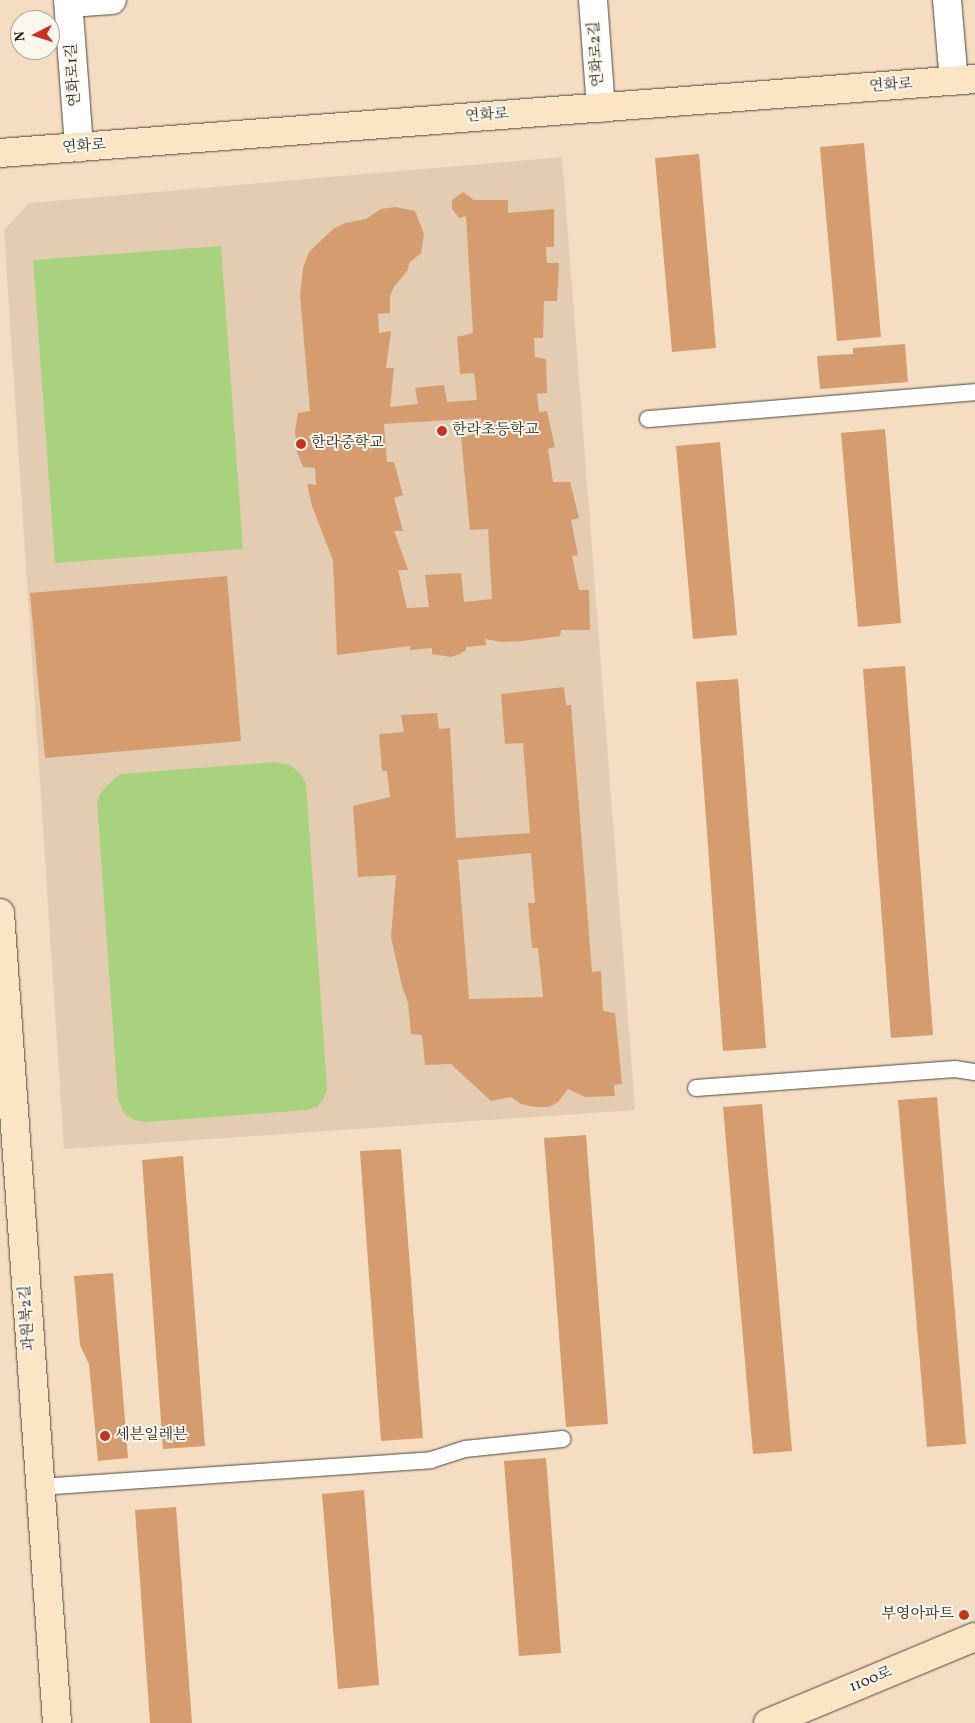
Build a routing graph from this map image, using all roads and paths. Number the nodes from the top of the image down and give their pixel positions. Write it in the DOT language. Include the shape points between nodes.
graph roads {
  1 [pos="112,0"];
  2 [pos="593,0"];
  3 [pos="947,0"];
  4 [pos="68,2"];
  5 [pos="965,80"];
  6 [pos="601,108"];
  7 [pos="79,148"];
  8 [pos="0,153"];
  9 [pos="975,392"];
  10 [pos="648,419"];
  11 [pos="0,912"];
  12 [pos="975,1072"];
  13 [pos="696,1088"];
  14 [pos="7,1105"];
  15 [pos="562,1439"];
  16 [pos="39,1487"];
  17 [pos="975,1637"];
  18 [pos="57,1723"];
  19 [pos="768,1723"];
  1 -- 4 [label="street, 연화로1길"];
  2 -- 6 [label="street, 연화로2길"];
  3 -- 5 [label="street"];
  4 -- 7 [label="street, 연화로1길"];
  5 -- 6 [label="main road, 연화로"];
  6 -- 7 [label="main road, 연화로"];
  7 -- 8 [label="main road, 연화로"];
  9 -- 10 [label="lane"];
  11 -- 14 [label="main road, 과원북2길"];
  12 -- 13 [label="lane" via="955,1069"];
  14 -- 16 [label="main road, 과원북2길"];
  15 -- 16 [label="lane" via="465,1449 431,1460"];
  16 -- 18 [label="main road, 과원북2길"];
  17 -- 19 [label="main road, 1100로"];
}
